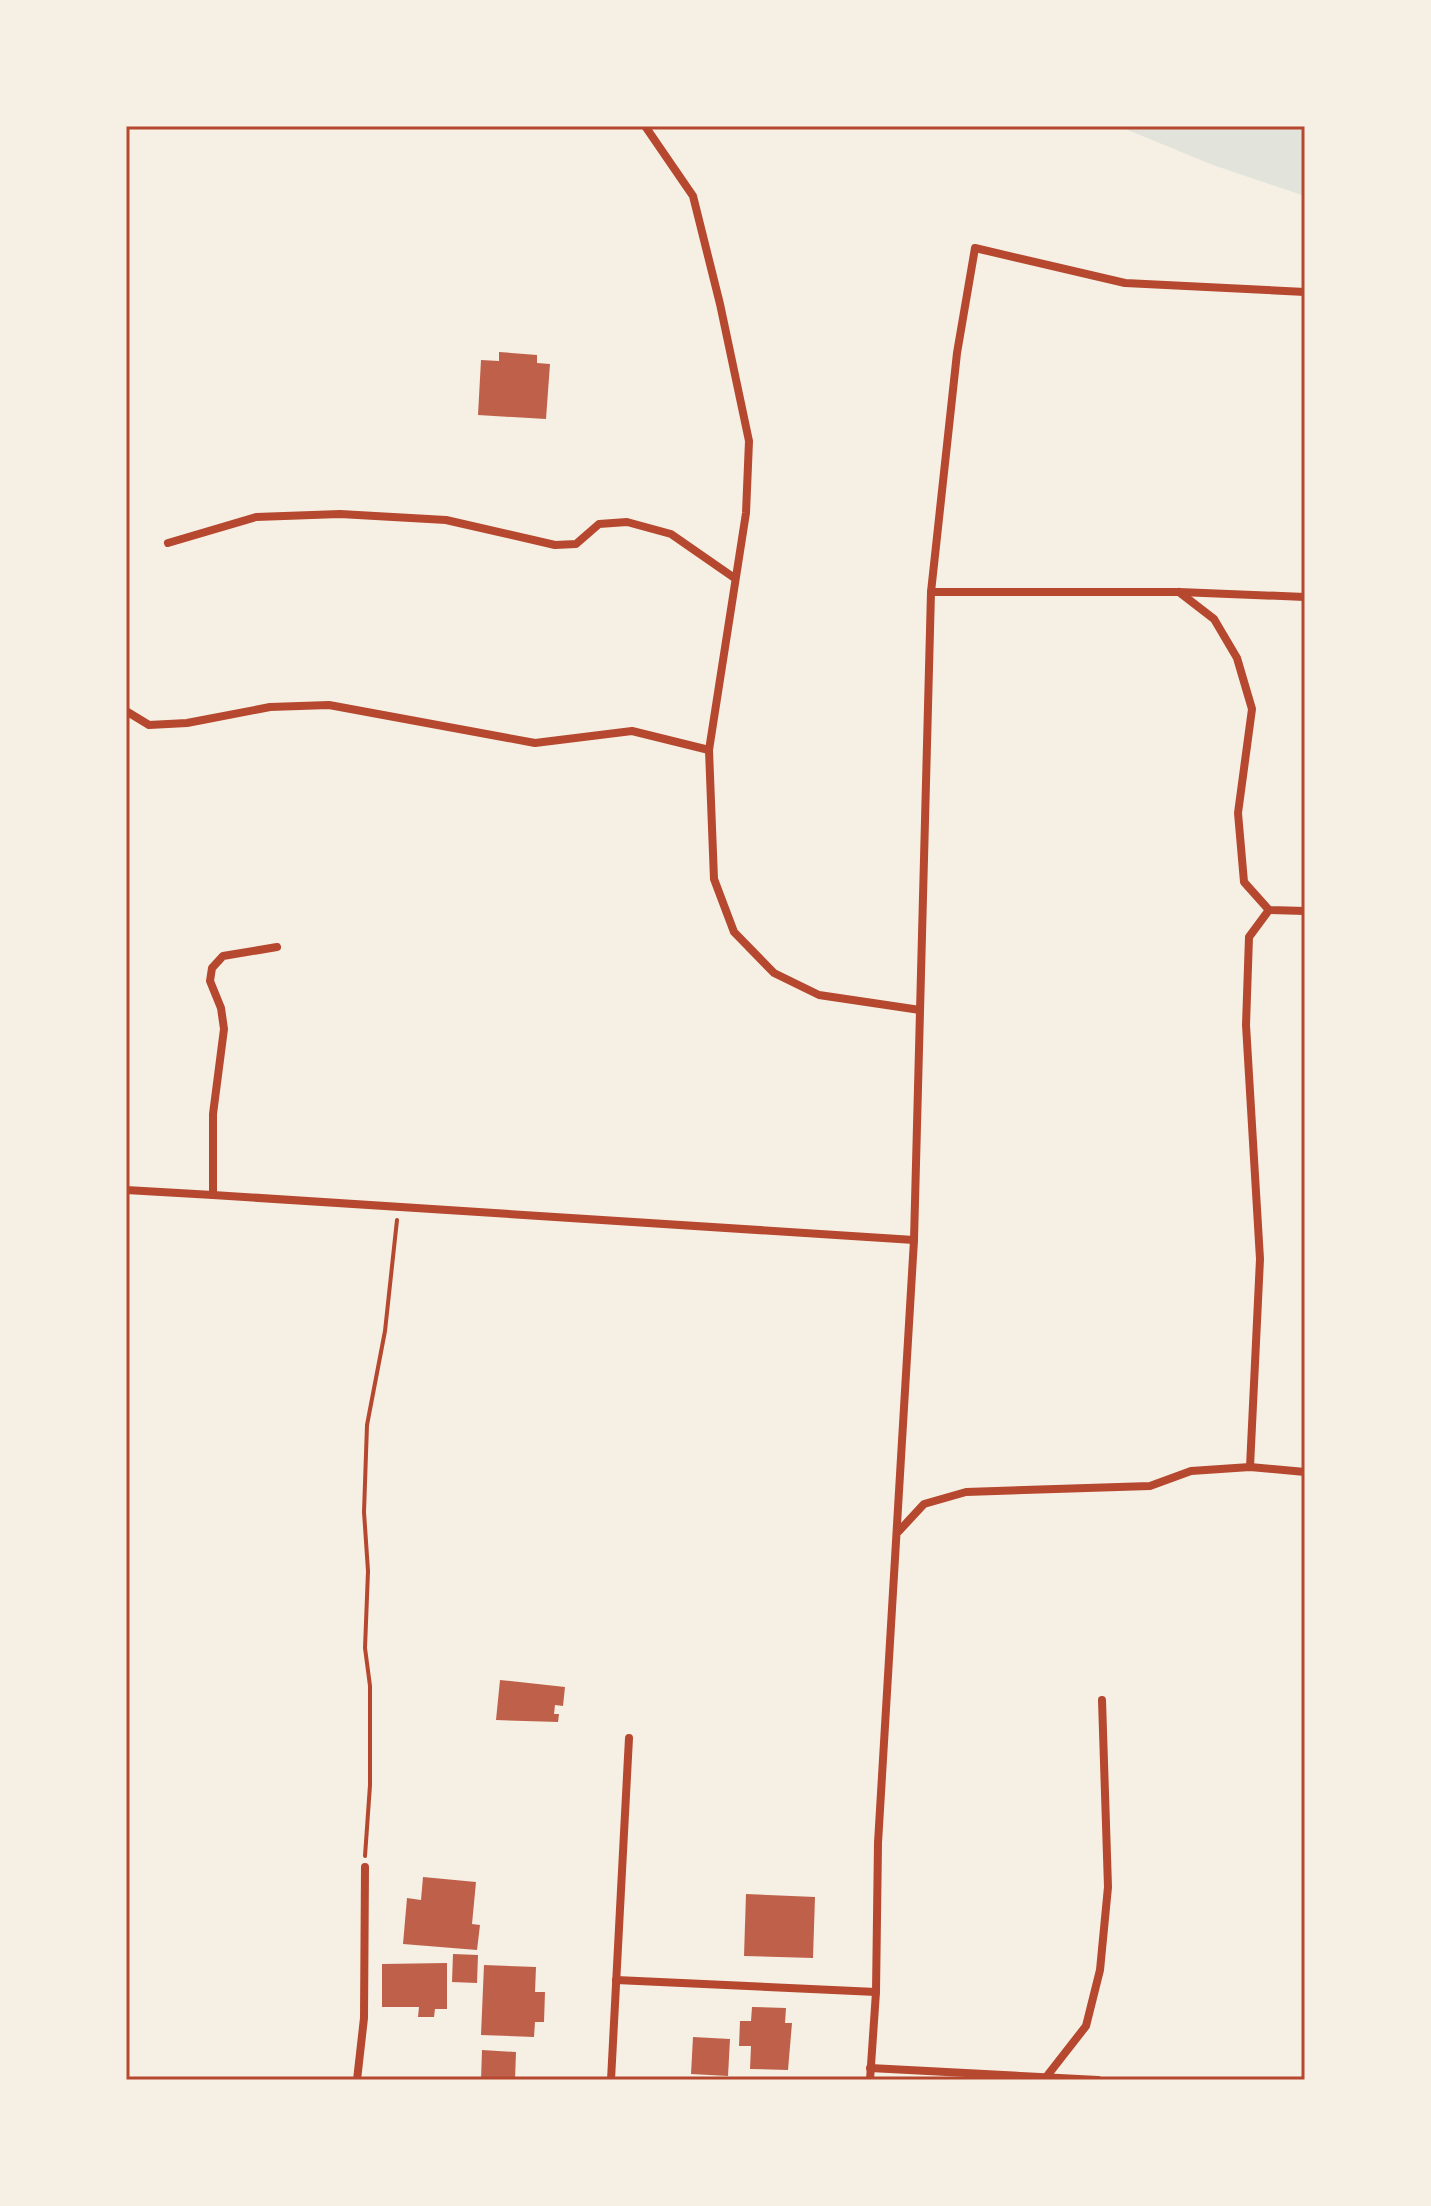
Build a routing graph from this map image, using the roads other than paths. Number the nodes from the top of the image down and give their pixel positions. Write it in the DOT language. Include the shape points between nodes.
graph roads {
  1 [pos="645,126"];
  2 [pos="1305,292"];
  3 [pos="168,543"];
  4 [pos="733,577"];
  5 [pos="931,592"];
  6 [pos="1179,592"];
  7 [pos="1305,597"];
  8 [pos="126,711"];
  9 [pos="709,750"];
  10 [pos="1269,910"];
  11 [pos="1305,911"];
  12 [pos="277,947"];
  13 [pos="920,1010"];
  14 [pos="126,1190"];
  15 [pos="213,1195"];
  16 [pos="914,1240"];
  17 [pos="1250,1467"];
  18 [pos="1305,1472"];
  19 [pos="898,1531"];
  20 [pos="1102,1700"];
  21 [pos="629,1738"];
  22 [pos="365,1867"];
  23 [pos="616,1980"];
  24 [pos="876,1992"];
  25 [pos="870,2068"];
  26 [pos="1047,2076"];
  27 [pos="357,2080"];
  28 [pos="611,2080"];
  29 [pos="870,2080"];
  30 [pos="1098,2080"];
  1 -- 4 [label="street" via="693,196 749,441 746,513"];
  2 -- 5 [label="street" via="1125,283 975,248 957,353"];
  3 -- 4 [label="street" via="256,517 340,514 446,520 555,545 576,544 599,524 627,522 671,534"];
  4 -- 9 [label="street"];
  5 -- 6 [label="street"];
  5 -- 13 [label="street"];
  6 -- 7 [label="street"];
  6 -- 10 [label="street" via="1214,619 1237,658 1252,709 1238,813 1244,882"];
  8 -- 9 [label="street" via="149,725 270,707 329,705 535,743 632,731"];
  9 -- 13 [label="street" via="714,879 734,932 774,973 819,995"];
  10 -- 11 [label="street"];
  10 -- 17 [label="street" via="1249,937 1246,1025 1260,1259"];
  12 -- 15 [label="street" via="223,956 212,968 210,981 224,1029 213,1114"];
  13 -- 16 [label="street"];
  14 -- 15 [label="street"];
  15 -- 16 [label="street"];
  16 -- 19 [label="street"];
  17 -- 18 [label="street"];
  17 -- 19 [label="street" via="1191,1471 1150,1486 966,1492 924,1504"];
  19 -- 24 [label="street" via="878,1843"];
  20 -- 26 [label="street" via="1108,1887 1100,1970 1086,2026"];
  21 -- 23 [label="street"];
  22 -- 27 [label="street" via="364,2018"];
  23 -- 24 [label="street"];
  23 -- 28 [label="street"];
  24 -- 25 [label="street"];
  25 -- 26 [label="street"];
  25 -- 29 [label="street"];
  26 -- 30 [label="street"];
}
